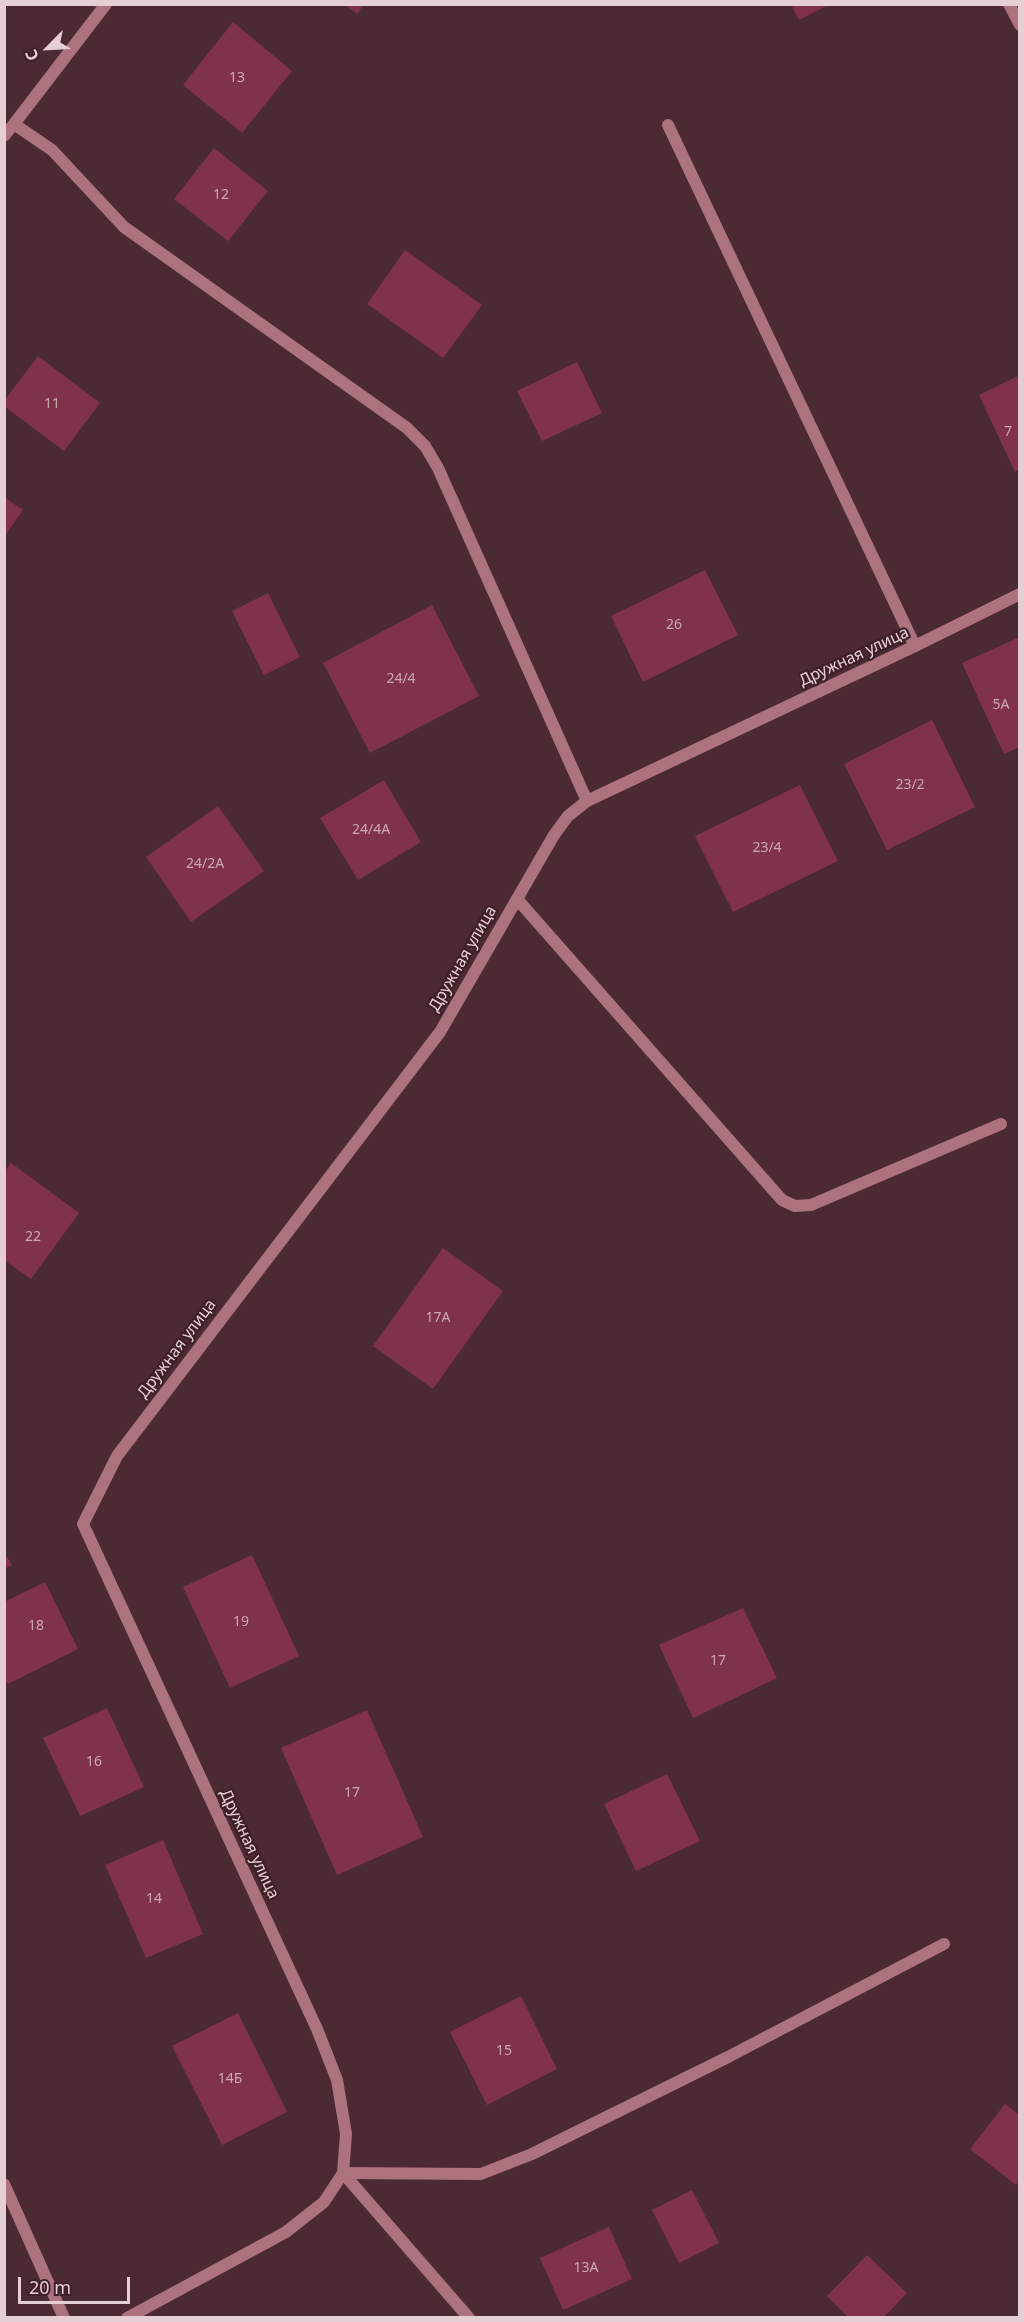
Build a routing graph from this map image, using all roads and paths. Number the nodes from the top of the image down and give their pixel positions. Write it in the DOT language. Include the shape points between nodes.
graph roads {
  1 [pos="106,4"];
  2 [pos="1009,4"];
  3 [pos="1020,25"];
  4 [pos="9,122"];
  5 [pos="668,125"];
  6 [pos="4,136"];
  7 [pos="1020,594"];
  8 [pos="915,646"];
  9 [pos="587,801"];
  10 [pos="517,899"];
  11 [pos="1001,1124"];
  12 [pos="944,1944"];
  13 [pos="343,2173"];
  14 [pos="4,2184"];
  15 [pos="64,2318"];
  16 [pos="127,2318"];
  17 [pos="469,2318"];
  1 -- 4 [label="street"];
  2 -- 3 [label="street"];
  4 -- 6 [label="street"];
  4 -- 9 [label="street" via="52,150 124,227 408,428 425,446"];
  5 -- 8 [label="street"];
  7 -- 8 [label="street, Дружная улица"];
  8 -- 9 [label="street, Дружная улица"];
  9 -- 10 [label="street, Дружная улица" via="568,816 554,835"];
  10 -- 11 [label="street" via="782,1200 795,1206 810,1205"];
  10 -- 13 [label="street, Дружная улица" via="440,1032 117,1456 83,1524 317,2028 337,2080 346,2134"];
  12 -- 13 [label="street" via="728,2058 532,2154 481,2174"];
  13 -- 16 [label="street, Дружная улица" via="324,2202 286,2232"];
  13 -- 17 [label="street"];
  14 -- 15 [label="street"];
}
